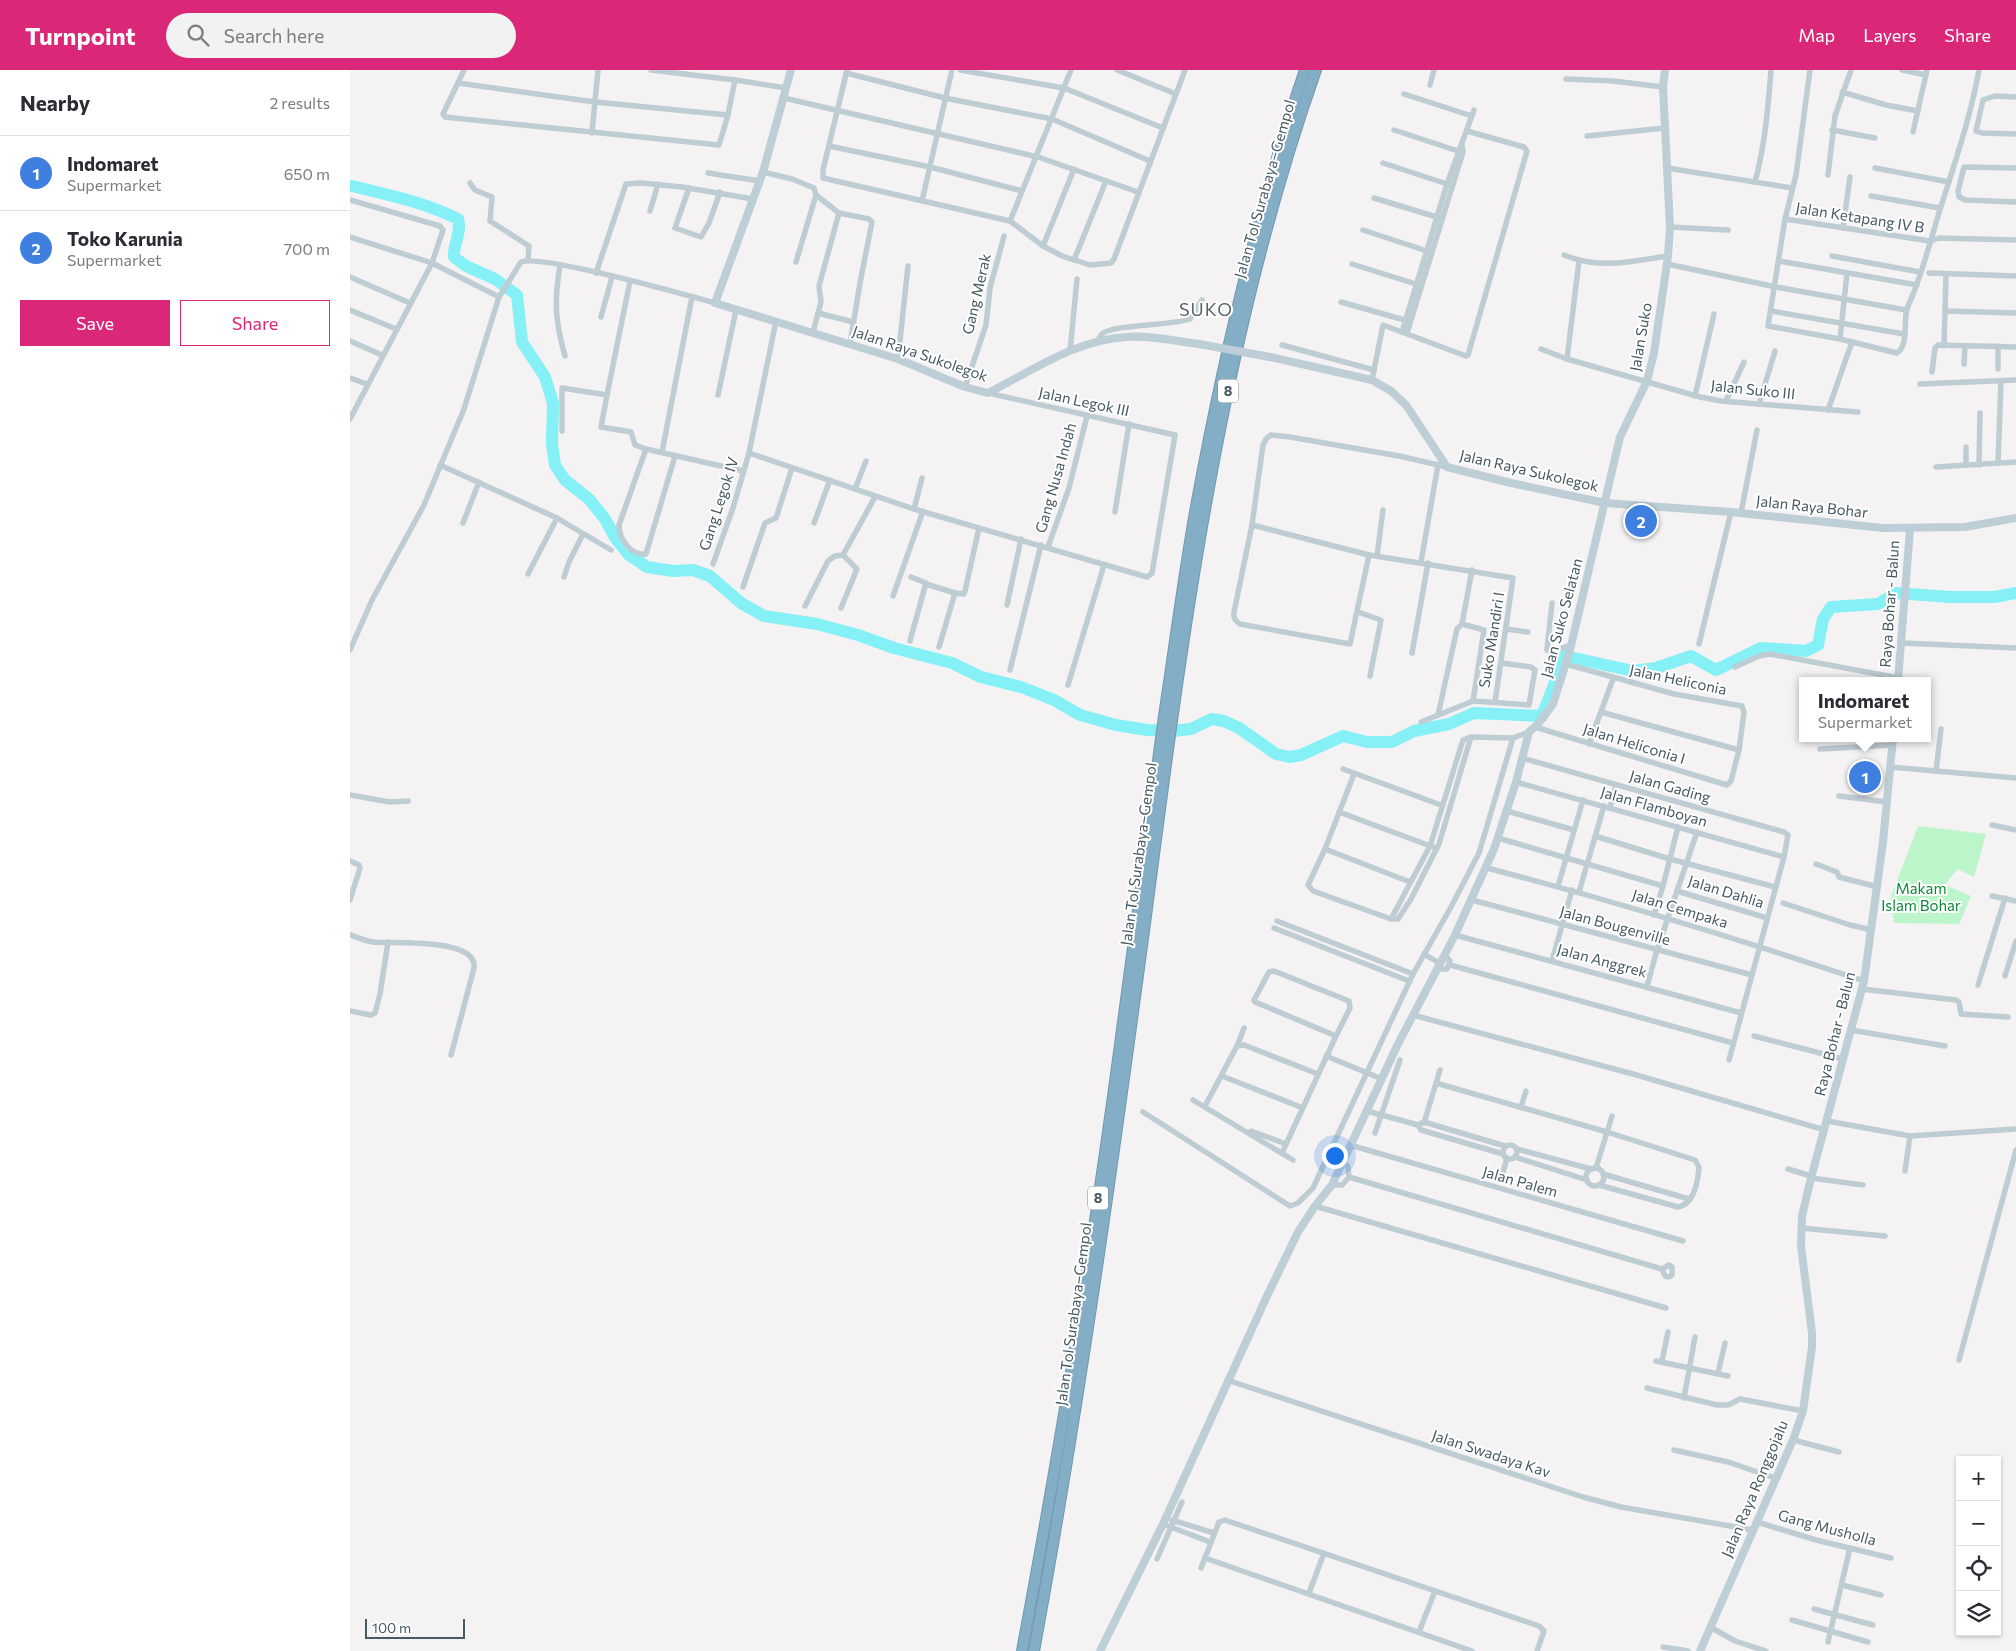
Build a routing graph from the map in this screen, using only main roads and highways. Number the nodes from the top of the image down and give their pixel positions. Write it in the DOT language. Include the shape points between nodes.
graph roads {
  1 [pos="1305,70"];
  2 [pos="1316,70"];
  3 [pos="1168,719"];
  4 [pos="1164,744"];
  5 [pos="1022,1651"];
  6 [pos="1034,1651"];
  1 -- 3 [label="highway, Jalan Tol Surabaya–Gempol / 8" via="1236,310 1197,502"];
  2 -- 3 [label="highway, Jalan Tol Surabaya–Gempol / 8" via="1257,264 1228,390"];
  3 -- 4 [label="highway, Jalan Tol Surabaya–Gempol / 8"];
  4 -- 5 [label="highway, Jalan Tol Surabaya–Gempol / 8" via="1089,1258"];
  4 -- 6 [label="highway, Jalan Tol Surabaya–Gempol / 8" via="1091,1307"];
}
